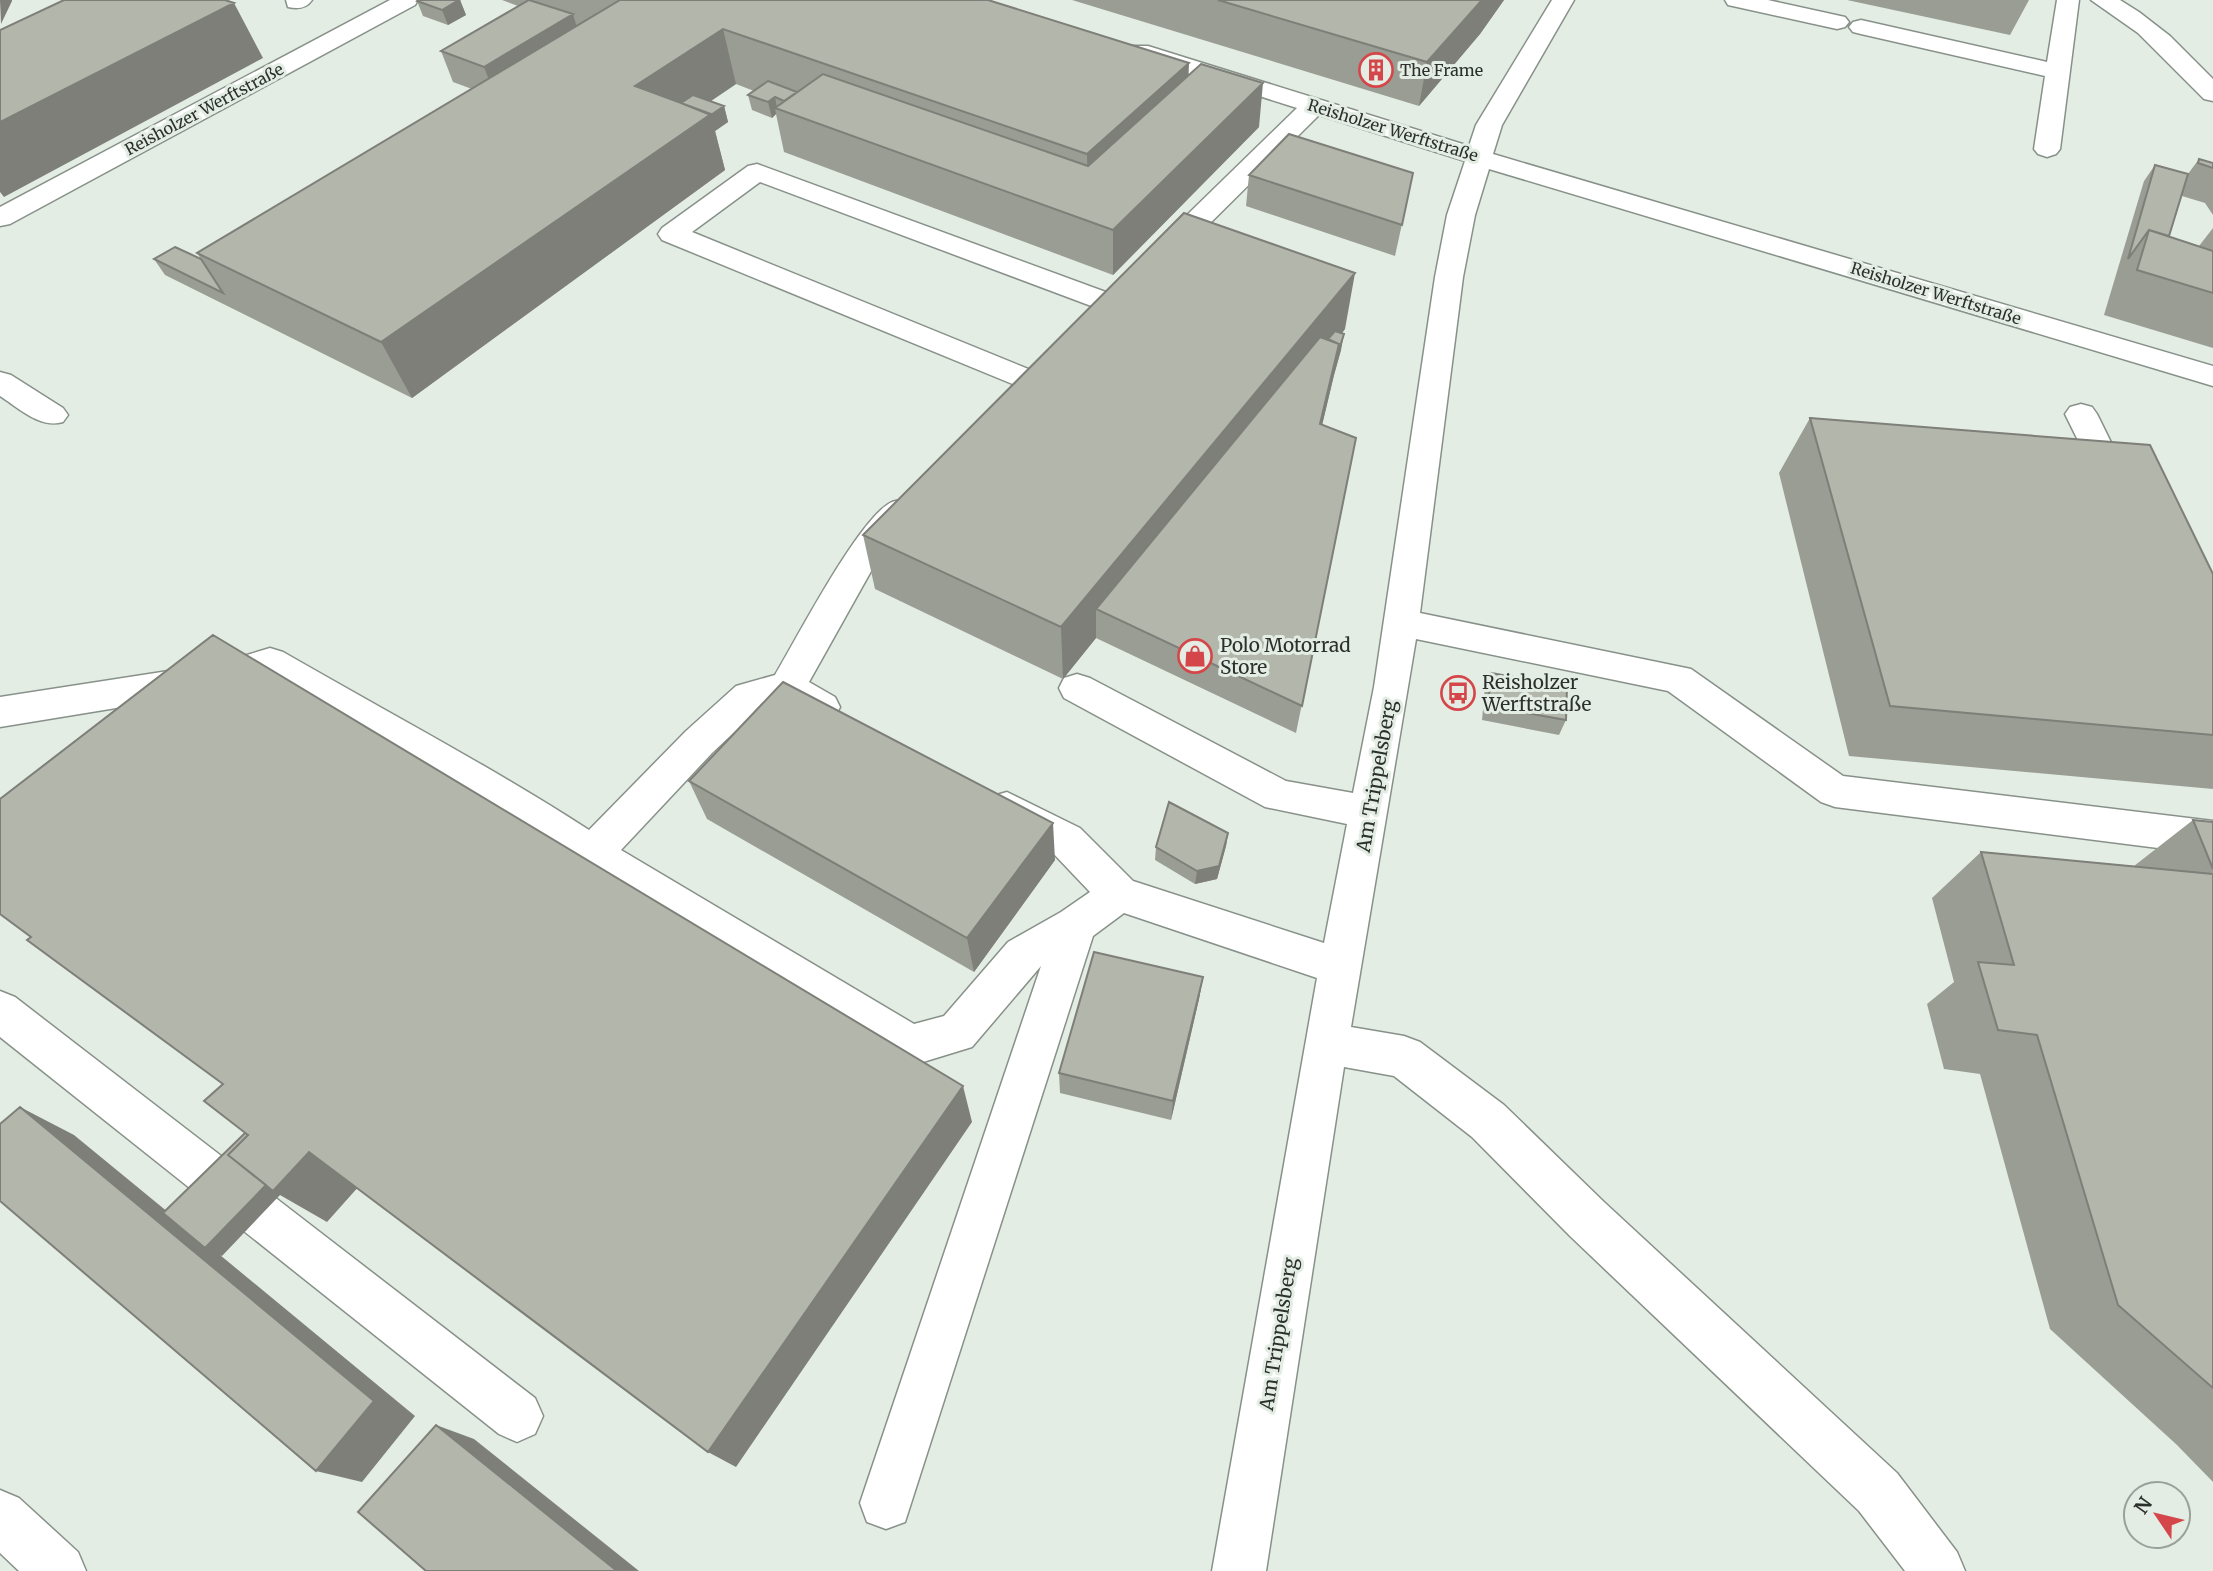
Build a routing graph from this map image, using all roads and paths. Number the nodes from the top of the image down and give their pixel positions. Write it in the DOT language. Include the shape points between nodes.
graph roads {
  1 [pos="407,0"];
  2 [pos="1563,0"];
  3 [pos="1736,0"];
  4 [pos="2068,0"];
  5 [pos="2102,0"];
  6 [pos="1837,22"];
  7 [pos="1861,27"];
  8 [pos="1122,46"];
  9 [pos="2057,71"];
  10 [pos="2213,94"];
  11 [pos="1314,106"];
  12 [pos="2047,149"];
  13 [pos="1477,157"];
  14 [pos="0,218"];
  15 [pos="1128,288"];
  16 [pos="1086,330"];
  17 [pos="2213,376"];
  18 [pos="0,382"];
  19 [pos="1032,383"];
  20 [pos="2081,414"];
  21 [pos="52,415"];
  22 [pos="919,494"];
  23 [pos="2129,511"];
  24 [pos="1401,622"];
  25 [pos="787,687"];
  26 [pos="1077,688"];
  27 [pos="0,712"];
  28 [pos="859,727"];
  29 [pos="981,794"];
  30 [pos="1369,812"];
  31 [pos="2213,838"];
  32 [pos="592,853"];
  33 [pos="1119,894"];
  34 [pos="1076,925"];
  35 [pos="1340,967"];
  36 [pos="0,1011"];
  37 [pos="1326,1043"];
  38 [pos="517,1416"];
  39 [pos="886,1503"];
  40 [pos="0,1517"];
  41 [pos="59,1571"];
  42 [pos="1238,1571"];
  43 [pos="1938,1571"];
  1 -- 14 [label="street, Reisholzer Werftstraße"];
  2 -- 13 [label="street, Am Trippelsberg" via="1489,125"];
  3 -- 6 [label="street"];
  4 -- 9 [label="street"];
  5 -- 10 [label="street" via="2120,7"];
  7 -- 9 [label="street"];
  8 -- 11 [label="street, Reisholzer Werftstraße"];
  9 -- 12 [label="street"];
  11 -- 13 [label="street, Reisholzer Werftstraße"];
  11 -- 15 [label="street"];
  13 -- 17 [label="street, Reisholzer Werftstraße"];
  13 -- 24 [label="street, Am Trippelsberg" via="1449,278"];
  15 -- 16 [label="street"];
  15 -- 19 [label="street" via="758,172 672,234"];
  18 -- 21 [label="street"];
  20 -- 23 [label="street"];
  22 -- 25 [label="street" via="872,540"];
  24 -- 30 [label="street, Am Trippelsberg"];
  24 -- 31 [label="street" via="1678,679 1835,791"];
  25 -- 28 [label="street"];
  25 -- 32 [label="street" via="749,696"];
  26 -- 30 [label="street" via="1279,796"];
  27 -- 32 [label="street" via="220,677 270,662 449,768 502,794"];
  29 -- 33 [label="street" via="1066,840"];
  30 -- 35 [label="street, Am Trippelsberg"];
  32 -- 34 [label="street" via="910,1045 957,1033 1023,955"];
  33 -- 34 [label="street"];
  33 -- 35 [label="street"];
  34 -- 39 [label="street"];
  35 -- 37 [label="street, Am Trippelsberg"];
  36 -- 38 [label="street"];
  37 -- 42 [label="street, Am Trippelsberg"];
  37 -- 43 [label="street" via="1404,1057 1488,1121 1878,1492"];
  40 -- 41 [label="street"];
}
